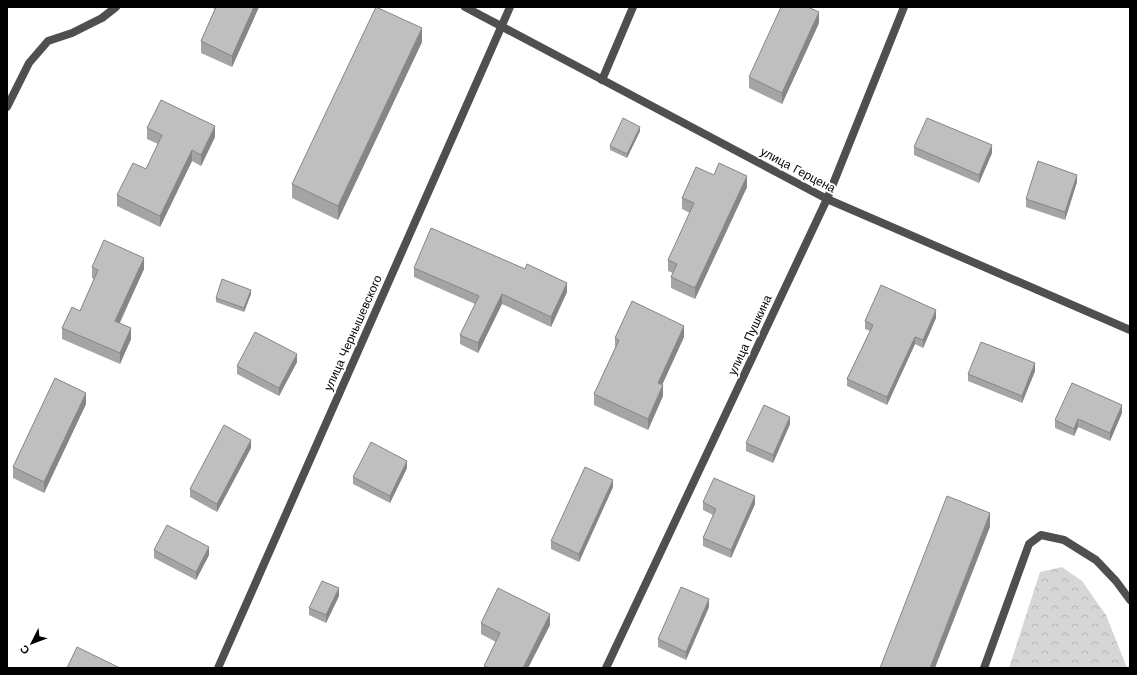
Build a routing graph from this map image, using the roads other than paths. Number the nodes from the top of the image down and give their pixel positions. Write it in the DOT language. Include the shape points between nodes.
graph roads {
  1 [pos="116,7"];
  2 [pos="466,7"];
  3 [pos="510,7"];
  4 [pos="633,7"];
  5 [pos="904,7"];
  6 [pos="502,27"];
  7 [pos="602,80"];
  8 [pos="7,107"];
  9 [pos="827,200"];
  10 [pos="1130,330"];
  11 [pos="1130,600"];
  12 [pos="218,668"];
  13 [pos="606,668"];
  14 [pos="984,668"];
  1 -- 8 [label="street" via="102,18 72,34 48,41 29,63"];
  2 -- 6 [label="street, улица Герцена"];
  3 -- 6 [label="street, улица Чернышевского"];
  4 -- 7 [label="street"];
  5 -- 9 [label="street, улица Пушкина"];
  6 -- 7 [label="street, улица Герцена"];
  6 -- 12 [label="street, улица Чернышевского"];
  7 -- 9 [label="street, улица Герцена"];
  9 -- 10 [label="street, улица Герцена"];
  9 -- 13 [label="street, улица Пушкина"];
  11 -- 14 [label="street" via="1096,560 1064,540 1042,535 1029,544"];
}
